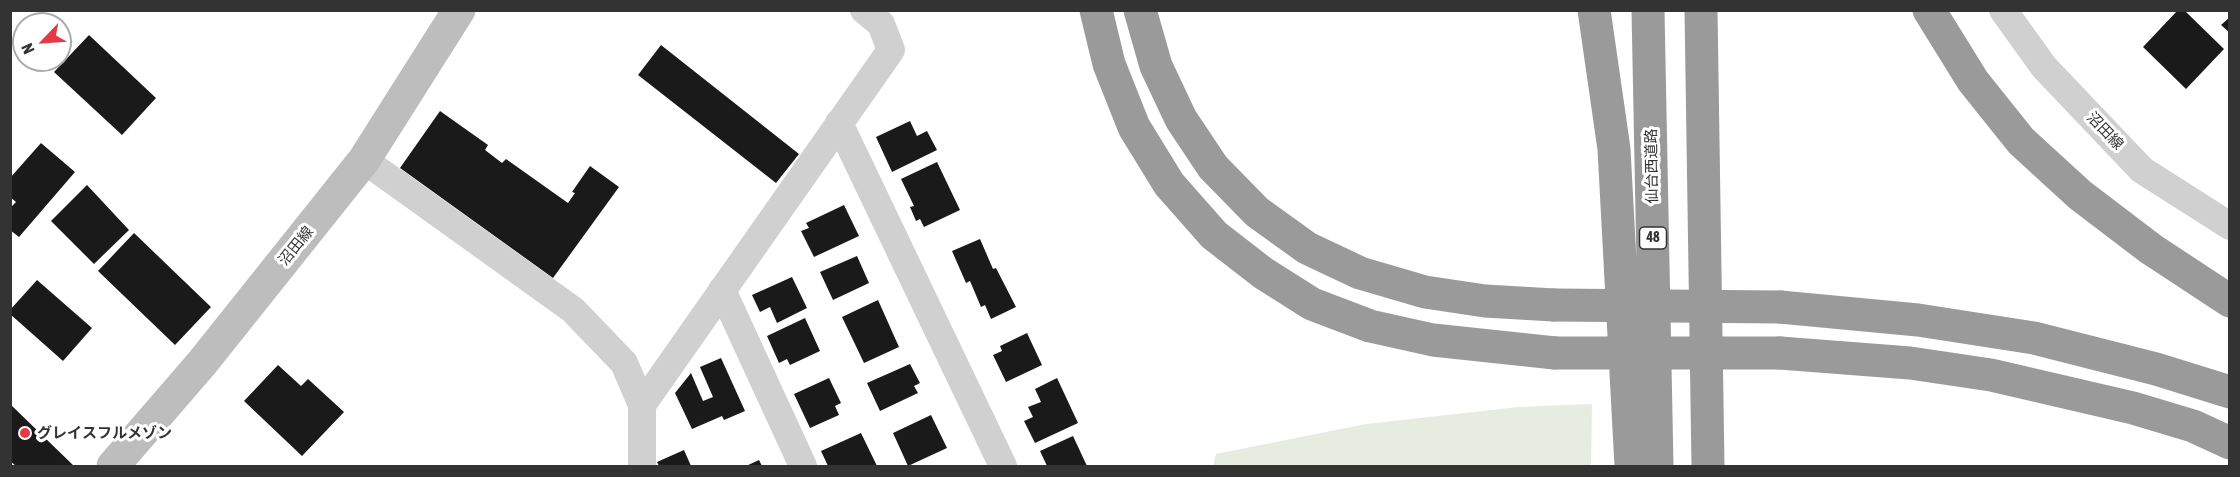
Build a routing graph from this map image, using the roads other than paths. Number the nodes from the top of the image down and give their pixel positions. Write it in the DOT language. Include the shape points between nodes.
graph roads {
  1 [pos="459,10"];
  2 [pos="864,10"];
  3 [pos="1096,10"];
  4 [pos="1140,10"];
  5 [pos="1594,10"];
  6 [pos="1648,10"];
  7 [pos="1701,10"];
  8 [pos="1929,10"];
  9 [pos="2003,10"];
  10 [pos="839,123"];
  11 [pos="364,160"];
  12 [pos="2229,226"];
  13 [pos="722,290"];
  14 [pos="2229,301"];
  15 [pos="2229,393"];
  16 [pos="642,405"];
  17 [pos="2229,443"];
  18 [pos="113,466"];
  19 [pos="642,466"];
  20 [pos="803,466"];
  21 [pos="1003,466"];
  22 [pos="1631,466"];
  23 [pos="1657,466"];
  24 [pos="1708,466"];
  1 -- 11 [label="street, 沼田線"];
  2 -- 10 [label="street" via="881,24 891,50"];
  3 -- 17 [label="highway, bridge" via="1109,64 1134,127 1169,184 1214,235 1312,304 1370,326 1433,340 1555,353 1780,353 1911,363 1991,375 2133,408 2193,426"];
  4 -- 15 [label="highway, bridge" via="1156,66 1181,119 1214,167 1257,212 1307,248 1360,273 1485,302 1780,307 1918,320 2034,338 2156,369"];
  5 -- 22 [label="highway" via="1614,149"];
  6 -- 23 [label="highway, 仙台西道路 / 48"];
  7 -- 24 [label="highway"];
  8 -- 14 [label="highway" via="1973,81 2021,141 2124,229"];
  9 -- 12 [label="street, 沼田線" via="2044,67 2142,170"];
  10 -- 13 [label="street"];
  10 -- 21 [label="street"];
  11 -- 16 [label="street" via="573,310 624,363"];
  11 -- 18 [label="street, 沼田線" via="202,363"];
  13 -- 16 [label="street"];
  13 -- 20 [label="street"];
  16 -- 19 [label="street"];
}
